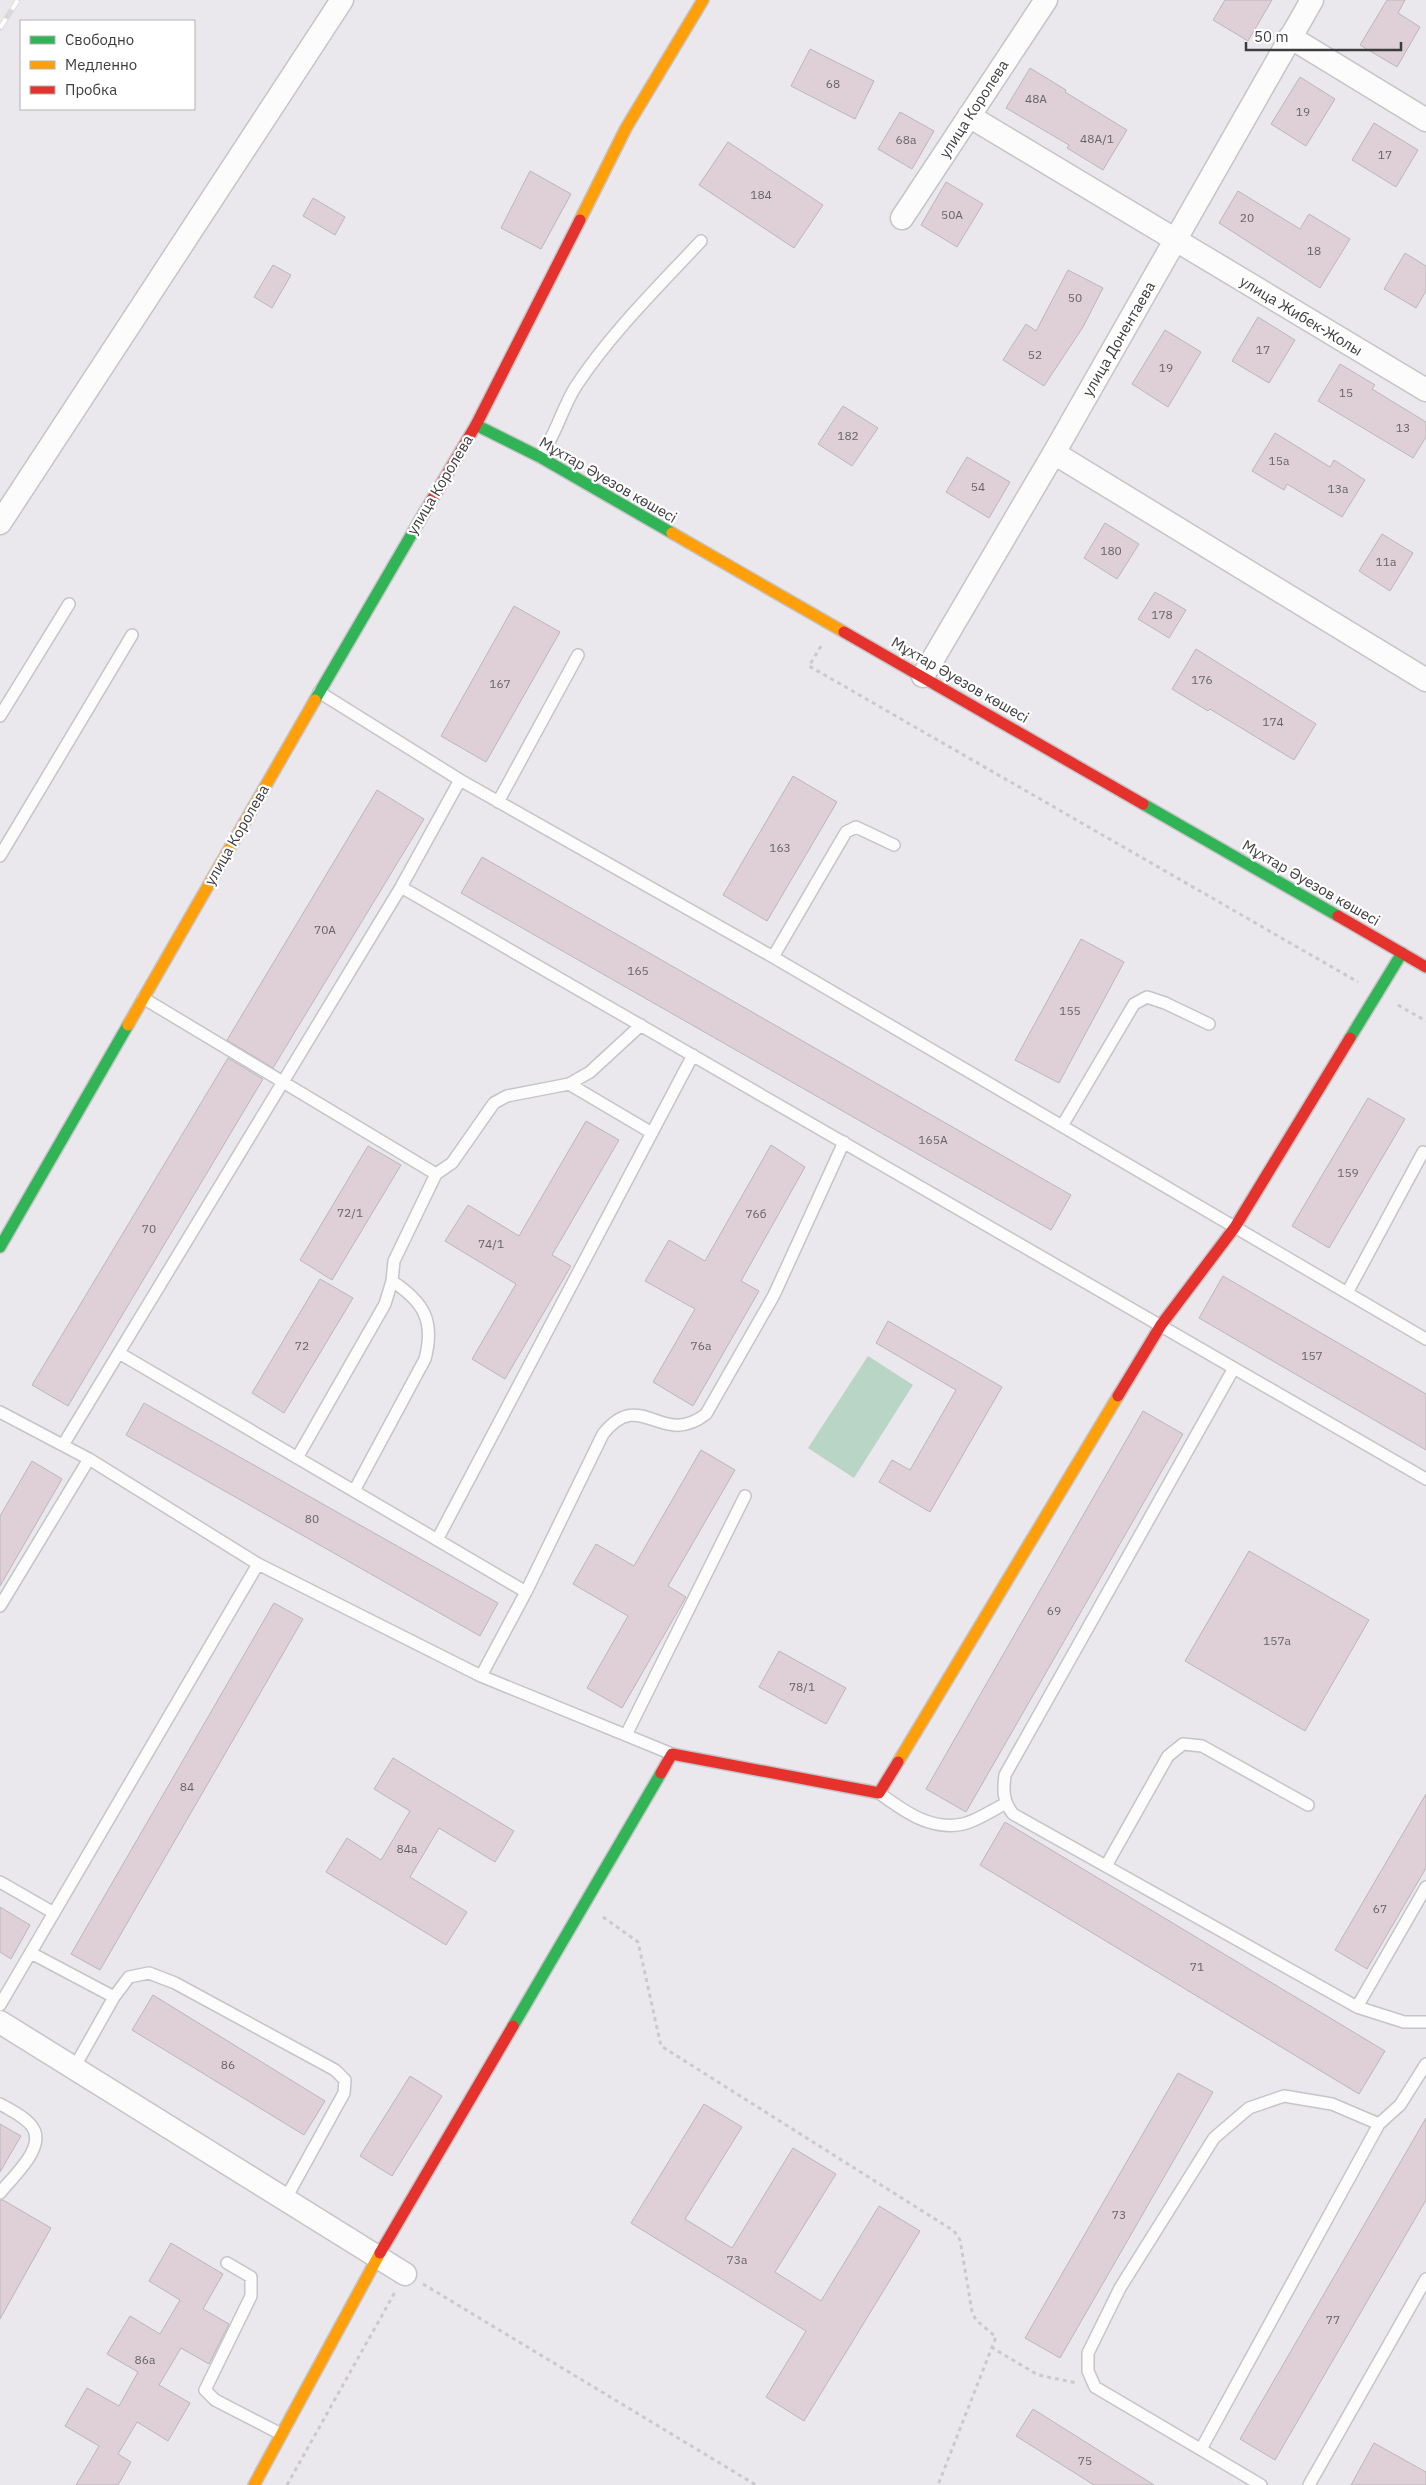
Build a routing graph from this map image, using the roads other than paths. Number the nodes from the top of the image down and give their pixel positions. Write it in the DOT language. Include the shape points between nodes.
graph roads {
  1 [pos="342,0"];
  2 [pos="703,0"];
  3 [pos="1046,0"];
  4 [pos="1312,0"];
  5 [pos="1290,37"];
  6 [pos="969,116"];
  7 [pos="1426,120"];
  8 [pos="902,218"];
  9 [pos="701,241"];
  10 [pos="1175,242"];
  11 [pos="1426,390"];
  12 [pos="476,425"];
  13 [pos="1054,453"];
  14 [pos="540,457"];
  15 [pos="0,523"];
  16 [pos="69,604"];
  17 [pos="132,635"];
  18 [pos="578,654"];
  19 [pos="923,676"];
  20 [pos="1426,680"];
  21 [pos="319,692"];
  22 [pos="0,716"];
  23 [pos="460,780"];
  24 [pos="498,802"];
  25 [pos="894,845"];
  26 [pos="0,856"];
  27 [pos="400,887"];
  28 [pos="1402,953"];
  29 [pos="773,957"];
  30 [pos="1426,967"];
  31 [pos="143,998"];
  32 [pos="1209,1024"];
  33 [pos="641,1025"];
  34 [pos="693,1055"];
  35 [pos="283,1081"];
  36 [pos="569,1084"];
  37 [pos="1062,1126"];
  38 [pos="652,1133"];
  39 [pos="844,1142"];
  40 [pos="1423,1152"];
  41 [pos="436,1174"];
  42 [pos="1235,1227"];
  43 [pos="0,1247"];
  44 [pos="392,1281"];
  45 [pos="1347,1293"];
  46 [pos="1161,1325"];
  47 [pos="1426,1339"];
  48 [pos="119,1353"];
  49 [pos="1234,1368"];
  50 [pos="0,1412"];
  51 [pos="63,1445"];
  52 [pos="297,1458"];
  53 [pos="89,1459"];
  54 [pos="1426,1479"];
  55 [pos="354,1491"];
  56 [pos="745,1496"];
  57 [pos="437,1540"];
  58 [pos="258,1564"];
  59 [pos="526,1592"];
  60 [pos="0,1606"];
  61 [pos="481,1676"];
  62 [pos="626,1735"];
  63 [pos="672,1754"];
  64 [pos="879,1792"];
  65 [pos="1005,1804"];
  66 [pos="1308,1804"];
  67 [pos="1106,1866"];
  68 [pos="0,1882"];
  69 [pos="1426,1887"];
  70 [pos="54,1913"];
  71 [pos="31,1953"];
  72 [pos="114,1997"];
  73 [pos="0,2005"];
  74 [pos="1357,2007"];
  75 [pos="0,2022"];
  76 [pos="1426,2022"];
  77 [pos="1426,2064"];
  78 [pos="74,2068"];
  79 [pos="0,2104"];
  80 [pos="1379,2124"];
  81 [pos="0,2193"];
  82 [pos="285,2200"];
  83 [pos="378,2257"];
  84 [pos="227,2262"];
  85 [pos="405,2274"];
  86 [pos="1426,2278"];
  87 [pos="281,2434"];
  88 [pos="1201,2449"];
  89 [pos="254,2485"];
  90 [pos="1261,2485"];
  91 [pos="1309,2485"];
  1 -- 15 [label="street"];
  2 -- 12 [label="street, улица Королева" via="626,128"];
  3 -- 6 [label="street, улица Королева"];
  4 -- 5 [label="street, улица Донентаева"];
  5 -- 7 [label="street"];
  5 -- 10 [label="street, улица Донентаева"];
  6 -- 8 [label="street, улица Королева"];
  6 -- 10 [label="street, улица Жибек-Жолы"];
  9 -- 14 [label="lane" via="614,336 575,387"];
  10 -- 11 [label="street, улица Жибек-Жолы"];
  10 -- 13 [label="street, улица Донентаева"];
  12 -- 14 [label="street, Мұхтар Әуезов көшесі"];
  12 -- 21 [label="street, улица Королева"];
  13 -- 19 [label="street, улица Донентаева"];
  13 -- 20 [label="street"];
  14 -- 19 [label="street, Мұхтар Әуезов көшесі"];
  16 -- 22 [label="lane"];
  17 -- 26 [label="lane"];
  18 -- 24 [label="lane"];
  19 -- 28 [label="street, Мұхтар Әуезов көшесі"];
  21 -- 23 [label="lane"];
  21 -- 31 [label="street, улица Королева"];
  23 -- 24 [label="lane"];
  23 -- 27 [label="lane"];
  24 -- 29 [label="lane"];
  25 -- 29 [label="lane" via="856,828 846,832"];
  27 -- 33 [label="lane"];
  27 -- 35 [label="lane"];
  28 -- 30 [label="street, Мұхтар Әуезов көшесі"];
  28 -- 42 [label="street"];
  29 -- 37 [label="lane"];
  31 -- 35 [label="lane"];
  31 -- 43 [label="street, улица Королева"];
  32 -- 37 [label="lane" via="1147,997 1134,1004"];
  33 -- 34 [label="lane"];
  33 -- 36 [label="lane" via="590,1072"];
  34 -- 38 [label="lane"];
  34 -- 39 [label="lane"];
  35 -- 41 [label="lane"];
  35 -- 48 [label="lane"];
  36 -- 38 [label="lane"];
  36 -- 41 [label="lane" via="507,1096 494,1103 452,1163"];
  37 -- 42 [label="lane"];
  38 -- 57 [label="lane"];
  39 -- 46 [label="lane"];
  39 -- 59 [label="lane" via="774,1295 706,1414 687,1426 674,1426 633,1414 618,1418 610,1425"];
  40 -- 45 [label="lane"];
  41 -- 44 [label="lane" via="394,1261"];
  42 -- 45 [label="lane"];
  42 -- 46 [label="street"];
  44 -- 52 [label="lane" via="385,1304"];
  44 -- 55 [label="lane" via="412,1294 419,1304 430,1331 428,1345 425,1359"];
  45 -- 47 [label="lane"];
  46 -- 49 [label="lane"];
  46 -- 64 [label="street"];
  48 -- 51 [label="lane"];
  48 -- 52 [label="lane"];
  49 -- 54 [label="lane"];
  49 -- 65 [label="lane" via="1005,1775"];
  50 -- 51 [label="lane"];
  51 -- 53 [label="lane"];
  52 -- 55 [label="lane"];
  53 -- 58 [label="lane"];
  53 -- 60 [label="lane"];
  55 -- 57 [label="lane"];
  56 -- 62 [label="lane"];
  57 -- 59 [label="lane"];
  58 -- 61 [label="lane"];
  58 -- 70 [label="lane"];
  59 -- 61 [label="lane"];
  61 -- 62 [label="lane"];
  62 -- 63 [label="lane"];
  63 -- 64 [label="street"];
  63 -- 83 [label="street"];
  64 -- 65 [label="lane" via="912,1816 941,1826 965,1824"];
  65 -- 67 [label="lane" via="1013,1814"];
  66 -- 67 [label="lane" via="1202,1746 1183,1744 1168,1756"];
  67 -- 74 [label="lane"];
  68 -- 70 [label="lane"];
  69 -- 74 [label="lane"];
  70 -- 71 [label="lane"];
  71 -- 72 [label="lane"];
  71 -- 73 [label="lane"];
  72 -- 78 [label="lane"];
  72 -- 82 [label="lane" via="129,1977 149,1973 335,2070 345,2080 344,2093"];
  74 -- 76 [label="lane" via="1404,2022"];
  75 -- 78 [label="street"];
  77 -- 80 [label="lane" via="1400,2105"];
  78 -- 82 [label="street"];
  79 -- 81 [label="lane" via="29,2123 35,2131 36,2141 33,2152"];
  80 -- 88 [label="lane"];
  80 -- 88 [label="lane" via="1332,2104 1284,2096 1249,2108 1214,2138 1120,2288 1088,2353 1088,2371 1095,2387"];
  82 -- 83 [label="street"];
  83 -- 85 [label="street"];
  83 -- 87 [label="street"];
  84 -- 87 [label="lane" via="252,2277 251,2296 206,2390 215,2400"];
  86 -- 91 [label="lane"];
  87 -- 89 [label="street"];
  88 -- 90 [label="lane"];
}
